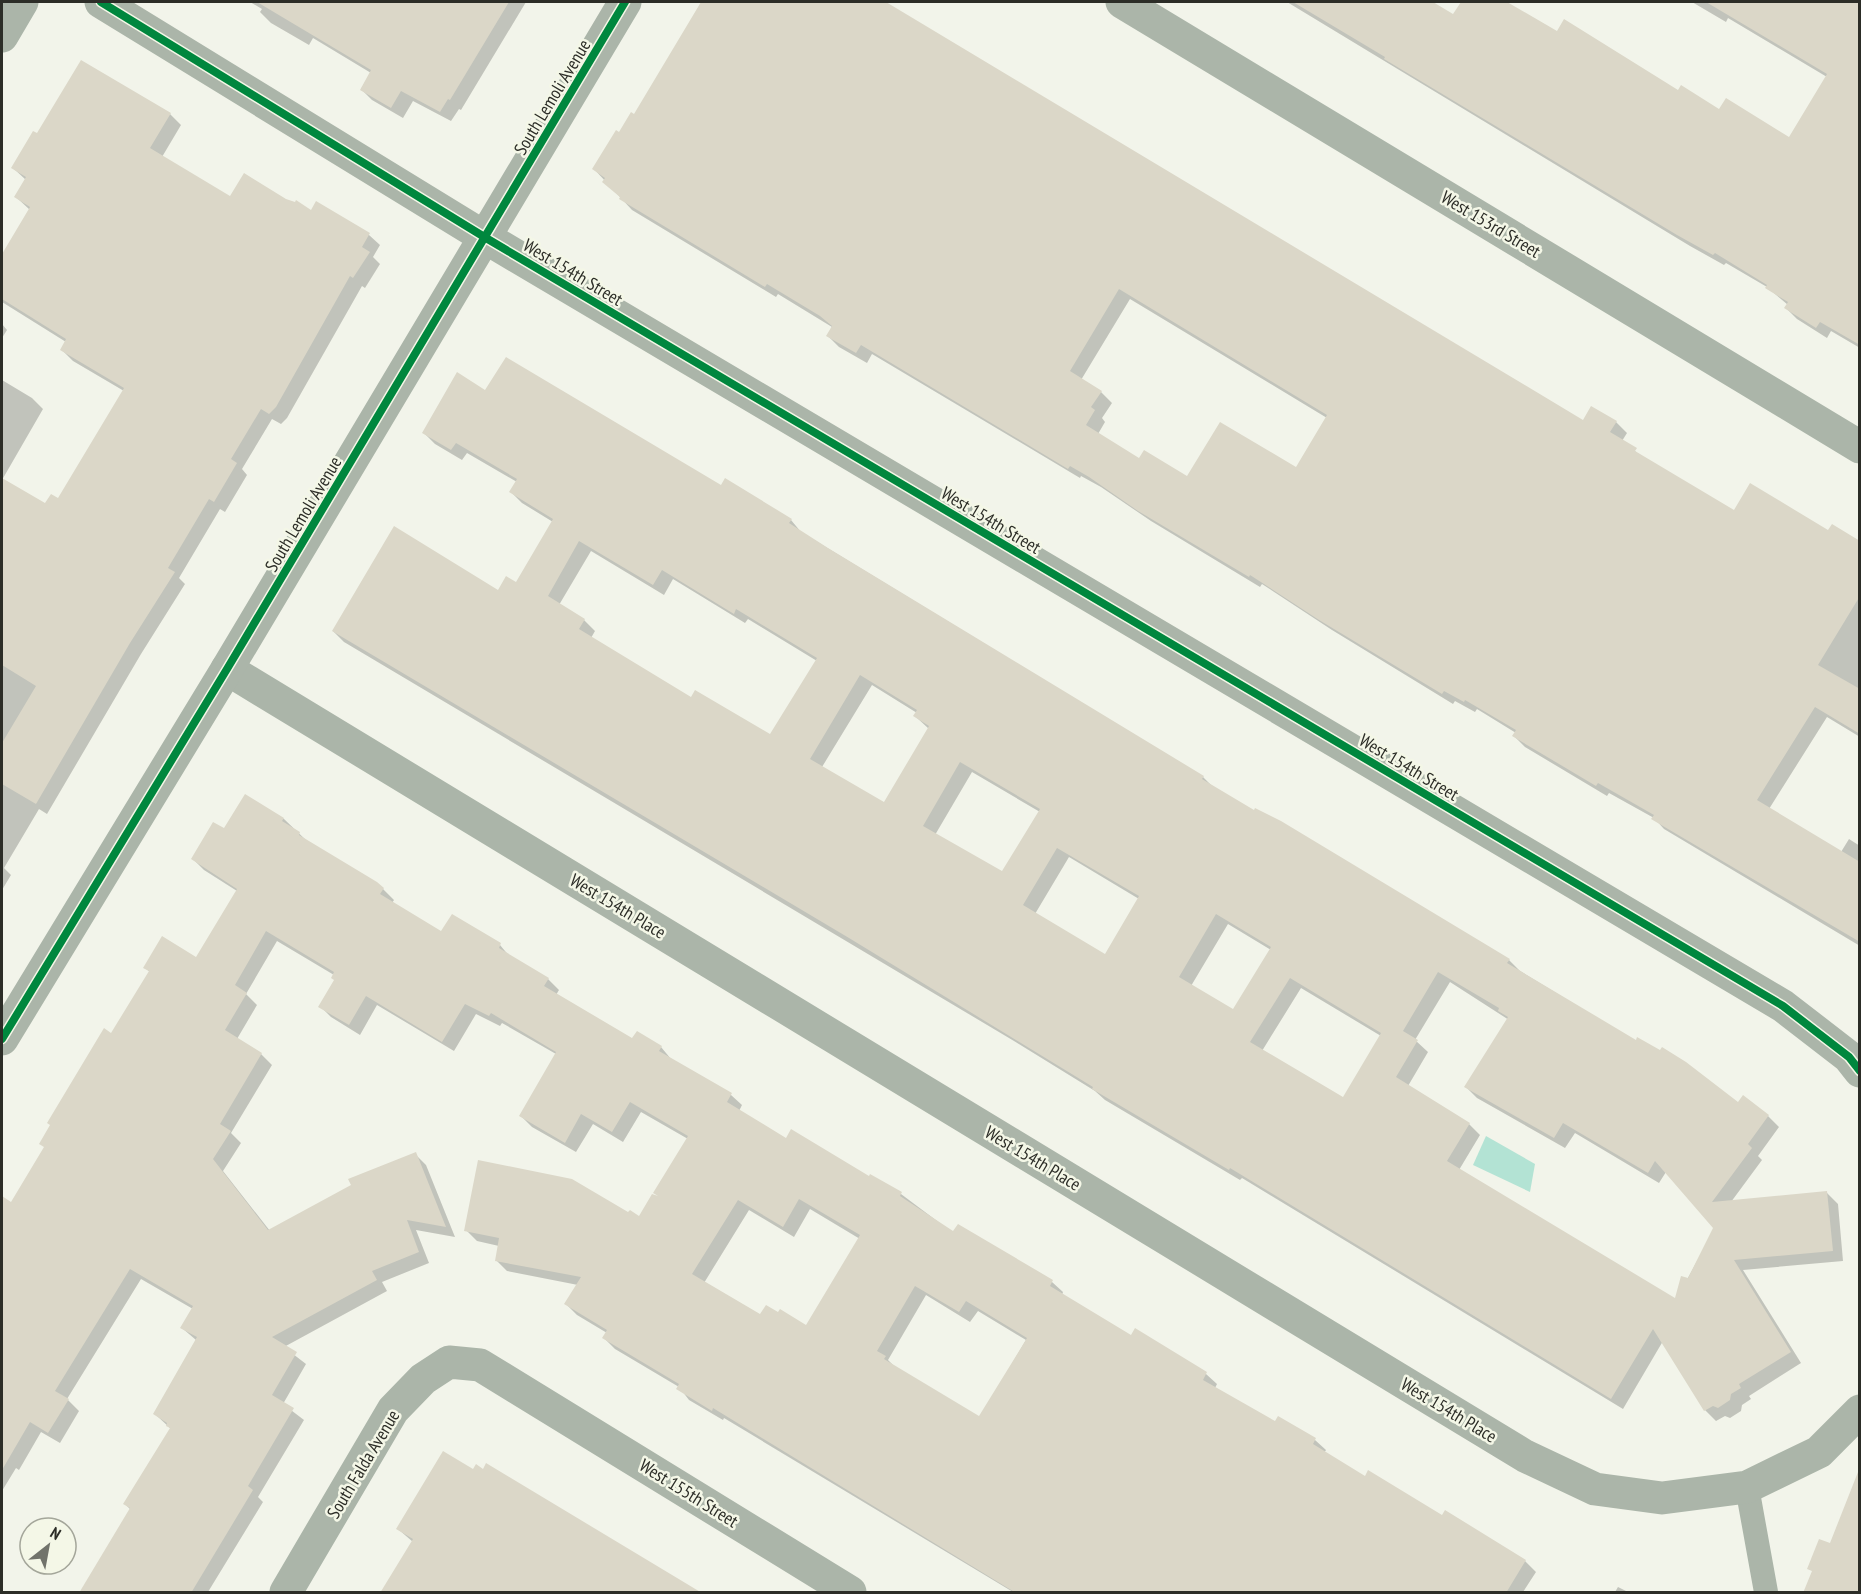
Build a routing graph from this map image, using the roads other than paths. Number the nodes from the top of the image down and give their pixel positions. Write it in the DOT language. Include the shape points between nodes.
graph roads {
  1 [pos="22,2"];
  2 [pos="101,2"];
  3 [pos="625,2"];
  4 [pos="1122,2"];
  5 [pos="2,36"];
  6 [pos="486,238"];
  7 [pos="1860,447"];
  8 [pos="227,669"];
  9 [pos="2,1039"];
  10 [pos="1860,1071"];
  11 [pos="528,1394"];
  12 [pos="1860,1411"];
  13 [pos="1747,1487"];
  14 [pos="814,1583"];
  15 [pos="286,1593"];
  16 [pos="850,1593"];
  17 [pos="1766,1593"];
  1 -- 5 [label="street"];
  2 -- 6 [label="street, West 154th Street"];
  3 -- 6 [label="street, South Lemoli Avenue"];
  4 -- 7 [label="street, West 153rd Street"];
  6 -- 8 [label="street, South Lemoli Avenue"];
  6 -- 10 [label="street, West 154th Street" via="1783,1006 1849,1057"];
  8 -- 9 [label="street, South Lemoli Avenue"];
  8 -- 13 [label="street, West 154th Place" via="1525,1456 1595,1490 1662,1498"];
  11 -- 14 [label="street, West 155th Street"];
  11 -- 15 [label="street, South Falda Avenue" via="480,1365 449,1362 423,1379 393,1410"];
  12 -- 13 [label="street, West 154th Place" via="1819,1452"];
  13 -- 17 [label="lane"];
  14 -- 16 [label="street, West 155th Street"];
}
